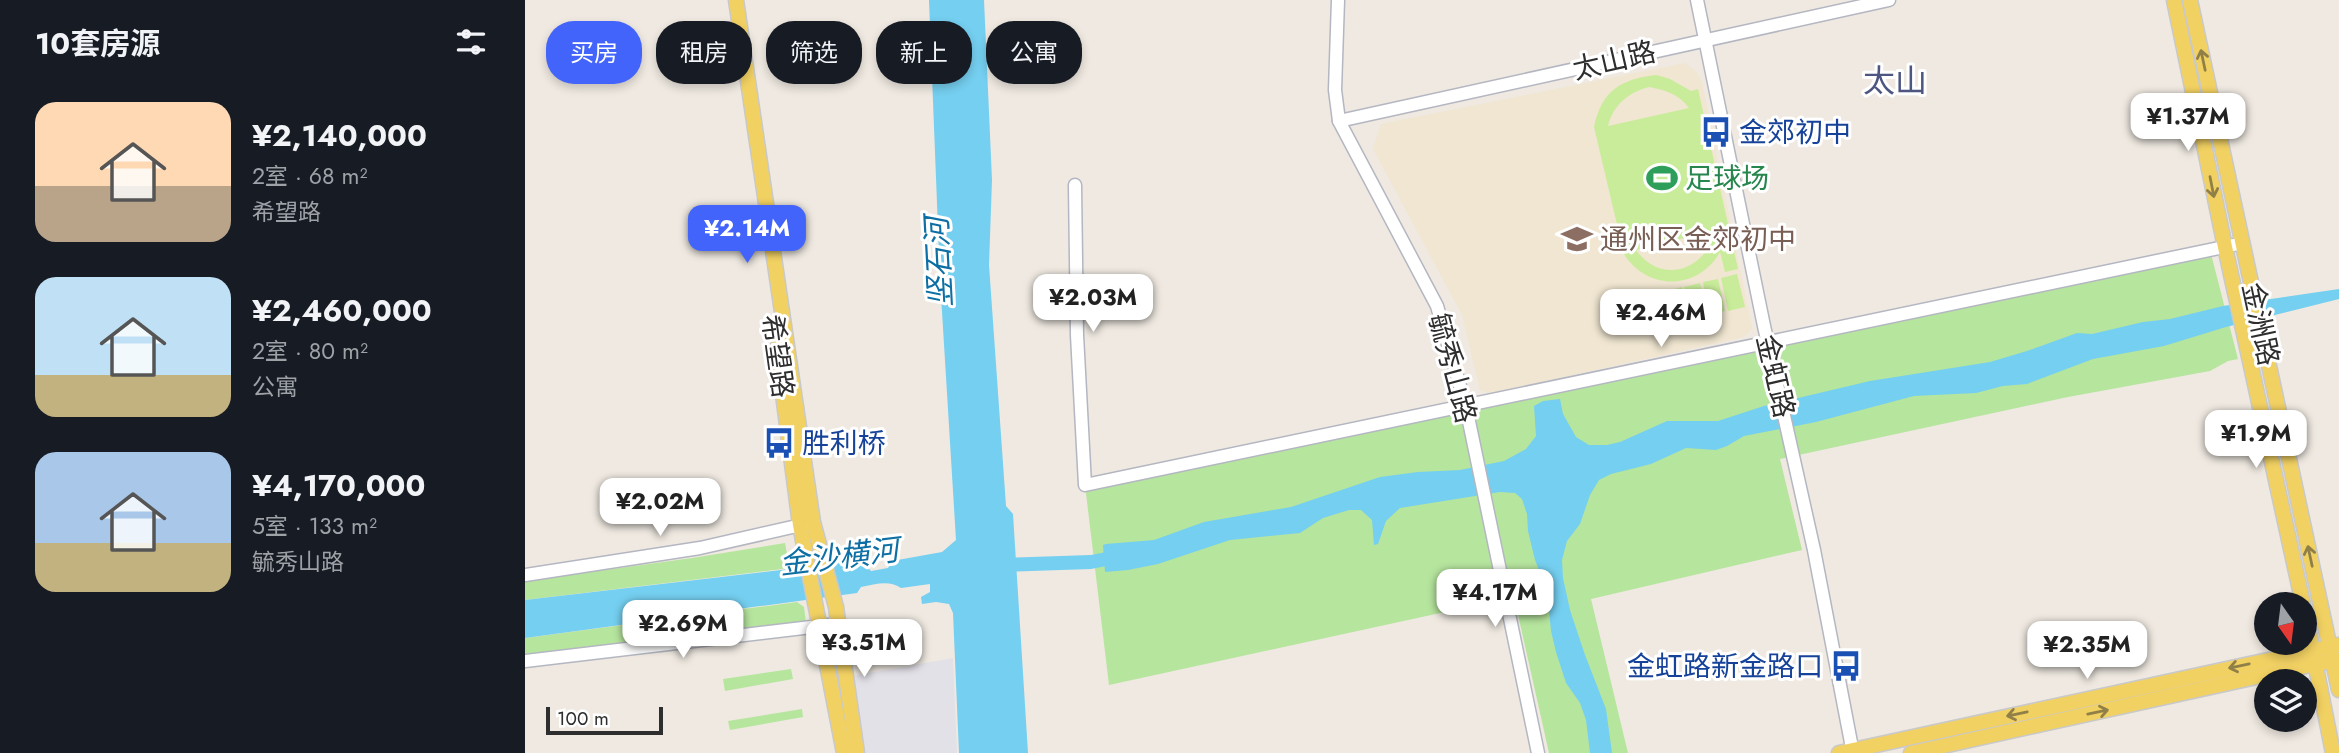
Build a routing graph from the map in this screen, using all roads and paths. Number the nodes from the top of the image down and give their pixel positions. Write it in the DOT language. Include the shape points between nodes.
graph roads {
  1 [pos="726,0"];
  2 [pos="736,0"];
  3 [pos="1338,0"];
  4 [pos="1697,0"];
  5 [pos="1889,0"];
  6 [pos="2175,0"];
  7 [pos="2190,0"];
  8 [pos="1705,40"];
  9 [pos="1339,121"];
  10 [pos="1075,185"];
  11 [pos="2243,243"];
  12 [pos="2225,247"];
  13 [pos="1769,343"];
  14 [pos="1466,407"];
  15 [pos="810,527"];
  16 [pos="525,575"];
  17 [pos="2300,592"];
  18 [pos="819,618"];
  19 [pos="837,624"];
  20 [pos="2334,645"];
  21 [pos="2314,657"];
  22 [pos="2336,661"];
  23 [pos="525,662"];
  24 [pos="2339,690"];
  25 [pos="1848,752"];
  26 [pos="844,753"];
  27 [pos="857,753"];
  28 [pos="1538,753"];
  29 [pos="1912,753"];
  30 [pos="2333,753"];
  1 -- 15 [label="main road, 希望路"];
  2 -- 15 [label="main road, 希望路"];
  3 -- 9 [label="street, 毓秀山路" via="1335,90"];
  4 -- 8 [label="street, 金虹路"];
  5 -- 8 [label="street, 太山路"];
  6 -- 12 [label="main road, 金洲路, one-way"];
  11 -- 7 [label="main road, 金洲路, one-way"];
  8 -- 9 [label="street, 太山路"];
  8 -- 13 [label="street, 金虹路"];
  9 -- 14 [label="street, 毓秀山路" via="1437,306"];
  10 -- 14 [label="street" via="1085,485"];
  11 -- 12 [label="street"];
  20 -- 11 [label="main road, 金洲路, one-way"];
  12 -- 13 [label="street"];
  12 -- 17 [label="main road, 金洲路"];
  13 -- 14 [label="street"];
  13 -- 25 [label="street, 金虹路" via="1814,550"];
  14 -- 28 [label="street, 毓秀山路"];
  15 -- 16 [label="street"];
  15 -- 18 [label="main road, 希望路" via="804,545"];
  15 -- 19 [label="main road" via="836,607"];
  18 -- 19 [label="street"];
  18 -- 23 [label="street"];
  18 -- 26 [label="main road"];
  19 -- 27 [label="main road"];
  20 -- 21 [label="main road"];
  20 -- 22 [label="main road, 金洲路"];
  21 -- 22 [label="main road"];
  21 -- 25 [label="main road, one-way"];
  29 -- 21 [label="main road, one-way"];
  21 -- 30 [label="main road"];
  22 -- 24 [label="main road, 金洲路"];
}
